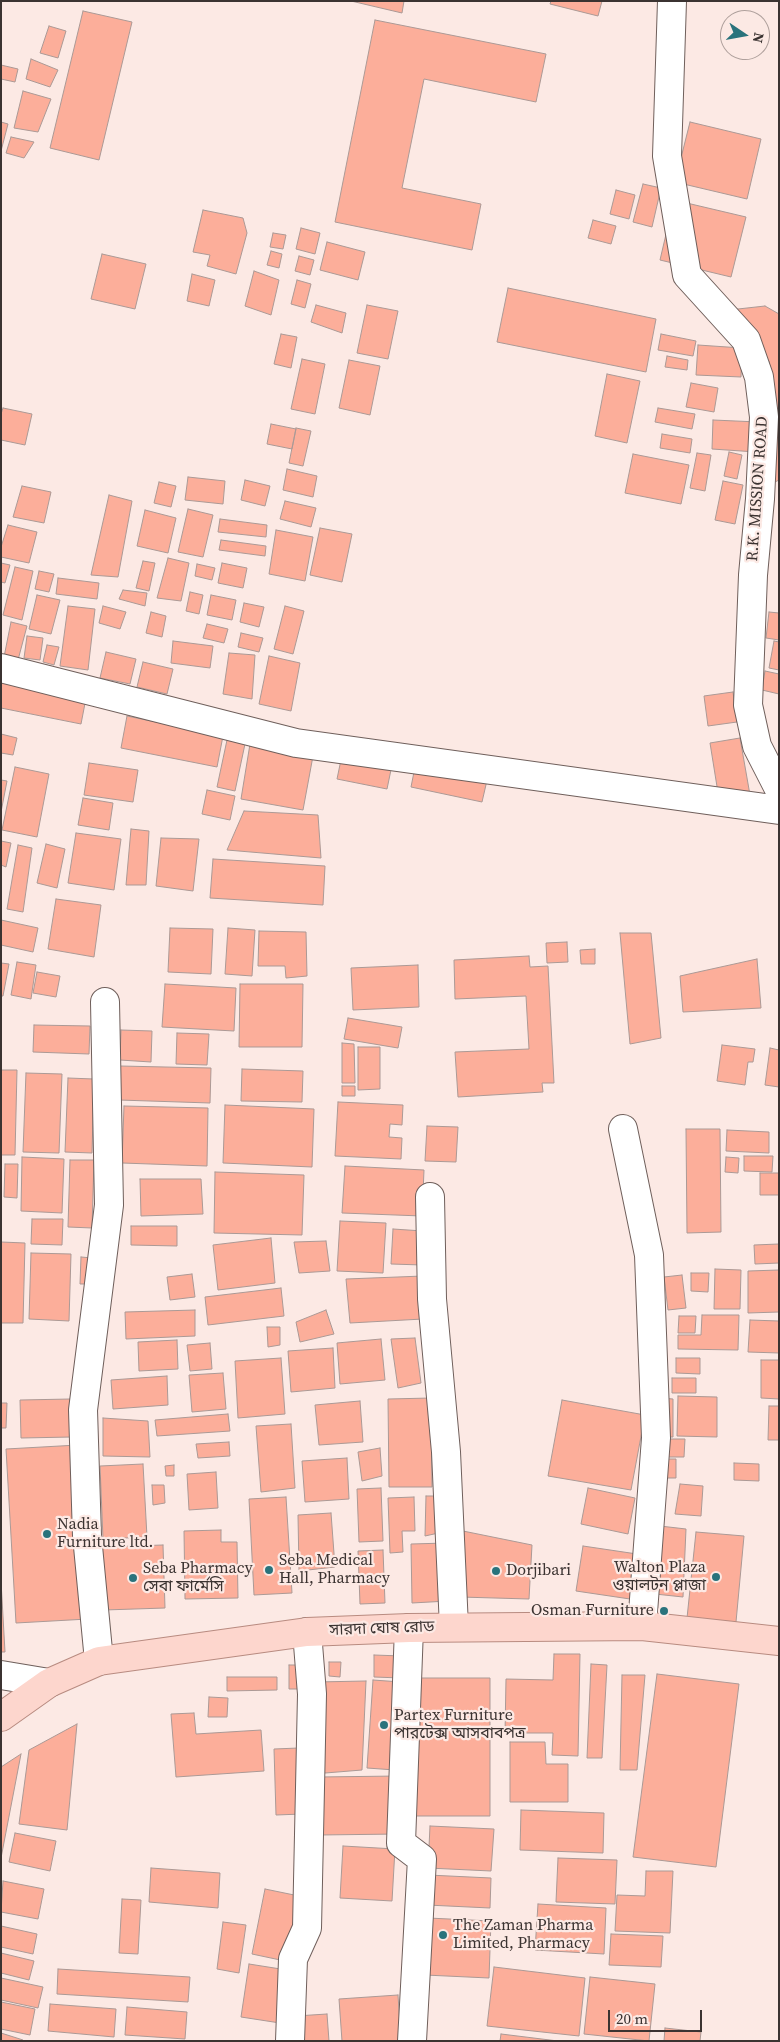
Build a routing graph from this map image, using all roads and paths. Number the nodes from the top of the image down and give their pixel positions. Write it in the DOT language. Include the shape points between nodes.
graph roads {
  1 [pos="672,1"];
  2 [pos="770,501"];
  3 [pos="1,668"];
  4 [pos="779,789"];
  5 [pos="779,810"];
  6 [pos="105,1002"];
  7 [pos="623,1129"];
  8 [pos="430,1197"];
  9 [pos="642,1626"];
  10 [pos="454,1627"];
  11 [pos="409,1628"];
  12 [pos="307,1632"];
  13 [pos="779,1641"];
  14 [pos="99,1661"];
  15 [pos="1,1675"];
  16 [pos="49,1683"];
  17 [pos="1,1717"];
  18 [pos="290,2041"];
  19 [pos="412,2041"];
  1 -- 2 [label="street, R.K. MISSION ROAD" via="667,156 686,275 746,340 759,377"];
  2 -- 4 [label="street, R.K. MISSION ROAD" via="753,575 748,705 757,746"];
  3 -- 5 [label="street" via="296,743"];
  6 -- 14 [label="street" via="109,1205 83,1410 87,1536"];
  7 -- 9 [label="street" via="648,1255 656,1438"];
  8 -- 10 [label="street" via="432,1299 446,1452"];
  9 -- 10 [label="main road, সারদা ঘোষ রোড"];
  9 -- 13 [label="main road, সারদা ঘোষ রোড"];
  10 -- 11 [label="main road, সারদা ঘোষ রোড"];
  11 -- 12 [label="main road, সারদা ঘোষ রোড"];
  11 -- 19 [label="street" via="401,1843 422,1859"];
  12 -- 14 [label="main road, সারদা ঘোষ রোড"];
  12 -- 18 [label="street" via="312,1694 306,1928 293,1959"];
  14 -- 16 [label="main road, সারদা ঘোষ রোড"];
  15 -- 16 [label="street"];
  16 -- 17 [label="main road, সারদা ঘোষ রোড"];
}
